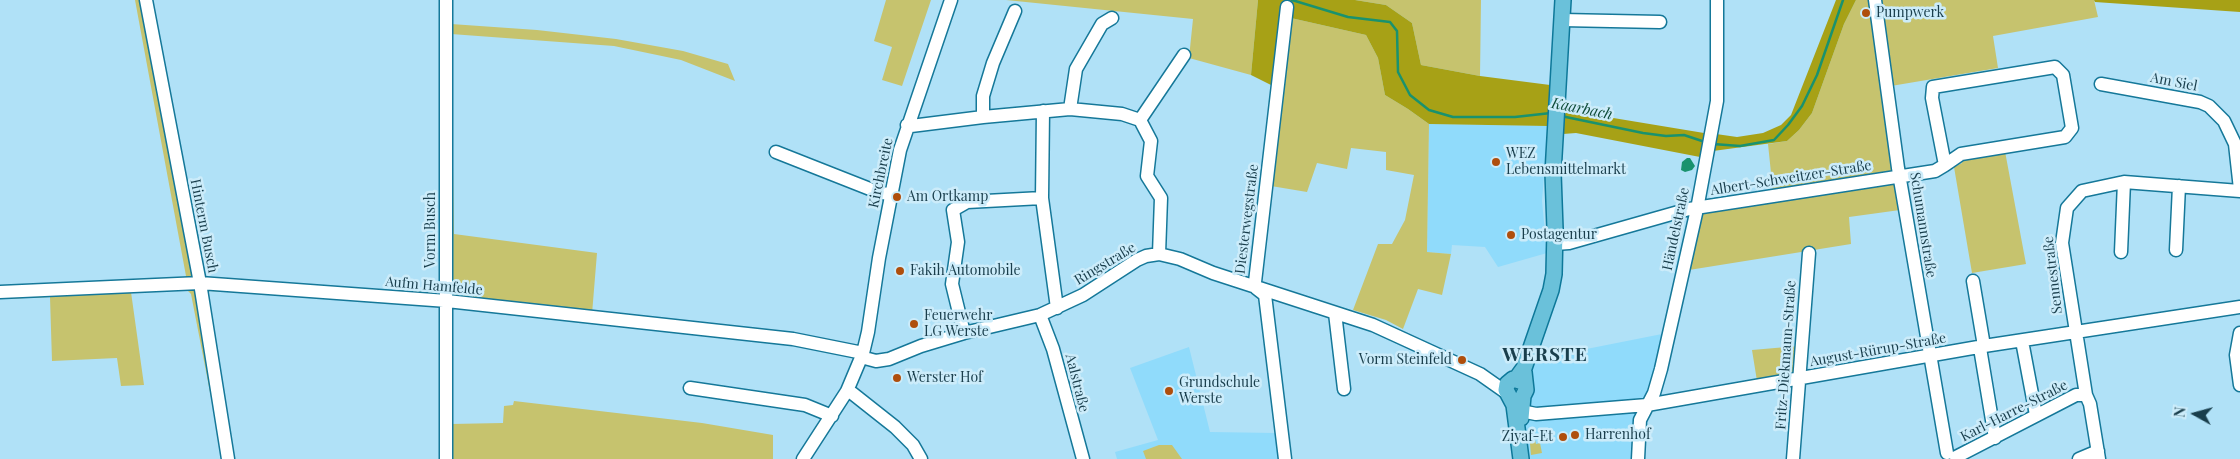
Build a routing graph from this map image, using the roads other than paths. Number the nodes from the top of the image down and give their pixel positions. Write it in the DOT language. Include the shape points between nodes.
graph roads {
  1 [pos="146,0"];
  2 [pos="446,0"];
  3 [pos="951,0"];
  4 [pos="1563,0"];
  5 [pos="1717,0"];
  6 [pos="1875,0"];
  7 [pos="1287,7"];
  8 [pos="1015,10"];
  9 [pos="1112,18"];
  10 [pos="1562,20"];
  11 [pos="1660,22"];
  12 [pos="1184,55"];
  13 [pos="2101,84"];
  14 [pos="1070,109"];
  15 [pos="1042,111"];
  16 [pos="983,117"];
  17 [pos="1140,120"];
  18 [pos="907,125"];
  19 [pos="776,152"];
  20 [pos="1945,164"];
  21 [pos="1900,176"];
  22 [pos="2124,182"];
  23 [pos="2179,186"];
  24 [pos="2240,190"];
  25 [pos="890,195"];
  26 [pos="1042,198"];
  27 [pos="1697,209"];
  28 [pos="1562,244"];
  29 [pos="2176,250"];
  30 [pos="2121,252"];
  31 [pos="1809,253"];
  32 [pos="1159,254"];
  33 [pos="1973,281"];
  34 [pos="200,283"];
  35 [pos="1256,288"];
  36 [pos="0,292"];
  37 [pos="447,300"];
  38 [pos="2240,307"];
  39 [pos="1057,308"];
  40 [pos="1335,313"];
  41 [pos="1040,315"];
  42 [pos="2076,332"];
  43 [pos="964,333"];
  44 [pos="2240,333"];
  45 [pos="2022,341"];
  46 [pos="1982,347"];
  47 [pos="862,355"];
  48 [pos="1930,357"];
  49 [pos="1800,378"];
  50 [pos="2240,386"];
  51 [pos="690,388"];
  52 [pos="1517,388"];
  53 [pos="1344,390"];
  54 [pos="847,391"];
  55 [pos="2086,395"];
  56 [pos="1647,405"];
  57 [pos="2036,415"];
  58 [pos="832,416"];
  59 [pos="1995,438"];
  60 [pos="1521,453"];
  61 [pos="2098,455"];
  62 [pos="1950,457"];
  63 [pos="228,459"];
  64 [pos="446,459"];
  65 [pos="803,459"];
  66 [pos="921,459"];
  67 [pos="1082,459"];
  68 [pos="1285,459"];
  69 [pos="1638,459"];
  70 [pos="1793,459"];
  71 [pos="2079,459"];
  1 -- 34 [label="street, Hinterm Busch"];
  2 -- 37 [label="street, Vorm Busch"];
  3 -- 18 [label="street, Kirchbreite"];
  4 -- 10 [label="main road"];
  5 -- 27 [label="street, Händelstraße" via="1717,101"];
  6 -- 21 [label="street, Schumannstraße"];
  7 -- 35 [label="street, Diesterwegstraße"];
  8 -- 16 [label="street" via="993,63"];
  9 -- 14 [label="street" via="1102,24 1076,69"];
  10 -- 11 [label="street"];
  10 -- 28 [label="main road" via="1552,184"];
  12 -- 17 [label="street"];
  13 -- 24 [label="street, Am Siel" via="2200,102 2213,109 2224,120 2235,144"];
  14 -- 15 [label="street"];
  14 -- 17 [label="street" via="1122,114"];
  15 -- 16 [label="street"];
  15 -- 26 [label="street"];
  16 -- 18 [label="street"];
  17 -- 32 [label="street" via="1151,141 1147,176 1161,198"];
  18 -- 25 [label="street, Kirchbreite"];
  19 -- 25 [label="street"];
  20 -- 20 [label="street, Albert-Schweitzer-Straße" via="1932,98 1933,88 2055,67 2064,75 2072,128 2065,138 1961,154"];
  20 -- 21 [label="street, Albert-Schweitzer-Straße" via="1935,171"];
  21 -- 27 [label="street, Albert-Schweitzer-Straße"];
  21 -- 48 [label="street, Schumannstraße"];
  22 -- 23 [label="street, Sennestraße"];
  22 -- 30 [label="street"];
  22 -- 42 [label="street, Sennestraße" via="2082,191 2067,208 2062,243"];
  23 -- 24 [label="street, Sennestraße"];
  23 -- 29 [label="street"];
  25 -- 47 [label="street, Kirchbreite"];
  26 -- 39 [label="street"];
  26 -- 43 [label="street" via="967,202 952,210 958,242 952,284"];
  27 -- 28 [label="street, Albert-Schweitzer-Straße"];
  27 -- 56 [label="street, Händelstraße" via="1661,368"];
  28 -- 52 [label="main road" via="1553,283"];
  31 -- 49 [label="street, Fritz-Diekmann-Straße"];
  32 -- 35 [label="street, Ringstraße"];
  32 -- 39 [label="street, Ringstraße" via="1137,260"];
  33 -- 46 [label="street"];
  34 -- 36 [label="street, Aufm Hamfelde"];
  34 -- 37 [label="street, Aufm Hamfelde"];
  34 -- 63 [label="street, Hinterm Busch"];
  35 -- 40 [label="street, Ringstraße"];
  35 -- 68 [label="street, Diesterwegstraße" via="1265,295"];
  37 -- 47 [label="street, Aufm Hamfelde" via="793,339"];
  37 -- 64 [label="street, Vorm Busch"];
  38 -- 42 [label="street, August-Rürup-Straße"];
  39 -- 41 [label="street, Ringstraße"];
  40 -- 52 [label="street, Ringstraße" via="1373,325"];
  40 -- 53 [label="street"];
  41 -- 43 [label="street, Ringstraße"];
  41 -- 67 [label="street, Aalstraße" via="1054,349"];
  42 -- 45 [label="street, August-Rürup-Straße"];
  42 -- 55 [label="street, Sennestraße"];
  43 -- 47 [label="street, Ringstraße" via="889,359 876,361"];
  44 -- 50 [label="street" via="2236,355"];
  45 -- 46 [label="street, August-Rürup-Straße"];
  45 -- 57 [label="street"];
  46 -- 48 [label="street, August-Rürup-Straße"];
  46 -- 59 [label="street"];
  47 -- 54 [label="street"];
  48 -- 49 [label="street, August-Rürup-Straße"];
  48 -- 62 [label="street, Schumannstraße"];
  49 -- 56 [label="street, August-Rürup-Straße"];
  49 -- 70 [label="street, Fritz-Diekmann-Straße"];
  51 -- 58 [label="street" via="804,405"];
  52 -- 56 [label="street, August-Rürup-Straße" via="1536,414"];
  52 -- 60 [label="main road" via="1514,405"];
  54 -- 58 [label="street"];
  54 -- 66 [label="street" via="895,428 913,445"];
  55 -- 57 [label="street, Karl-Harre-Straße" via="2076,395"];
  55 -- 61 [label="street, Sennestraße"];
  56 -- 69 [label="street, Händelstraße" via="1640,420"];
  57 -- 59 [label="street, Karl-Harre-Straße"];
  58 -- 65 [label="street"];
  59 -- 62 [label="street, Karl-Harre-Straße"];
  61 -- 71 [label="street"];
}
